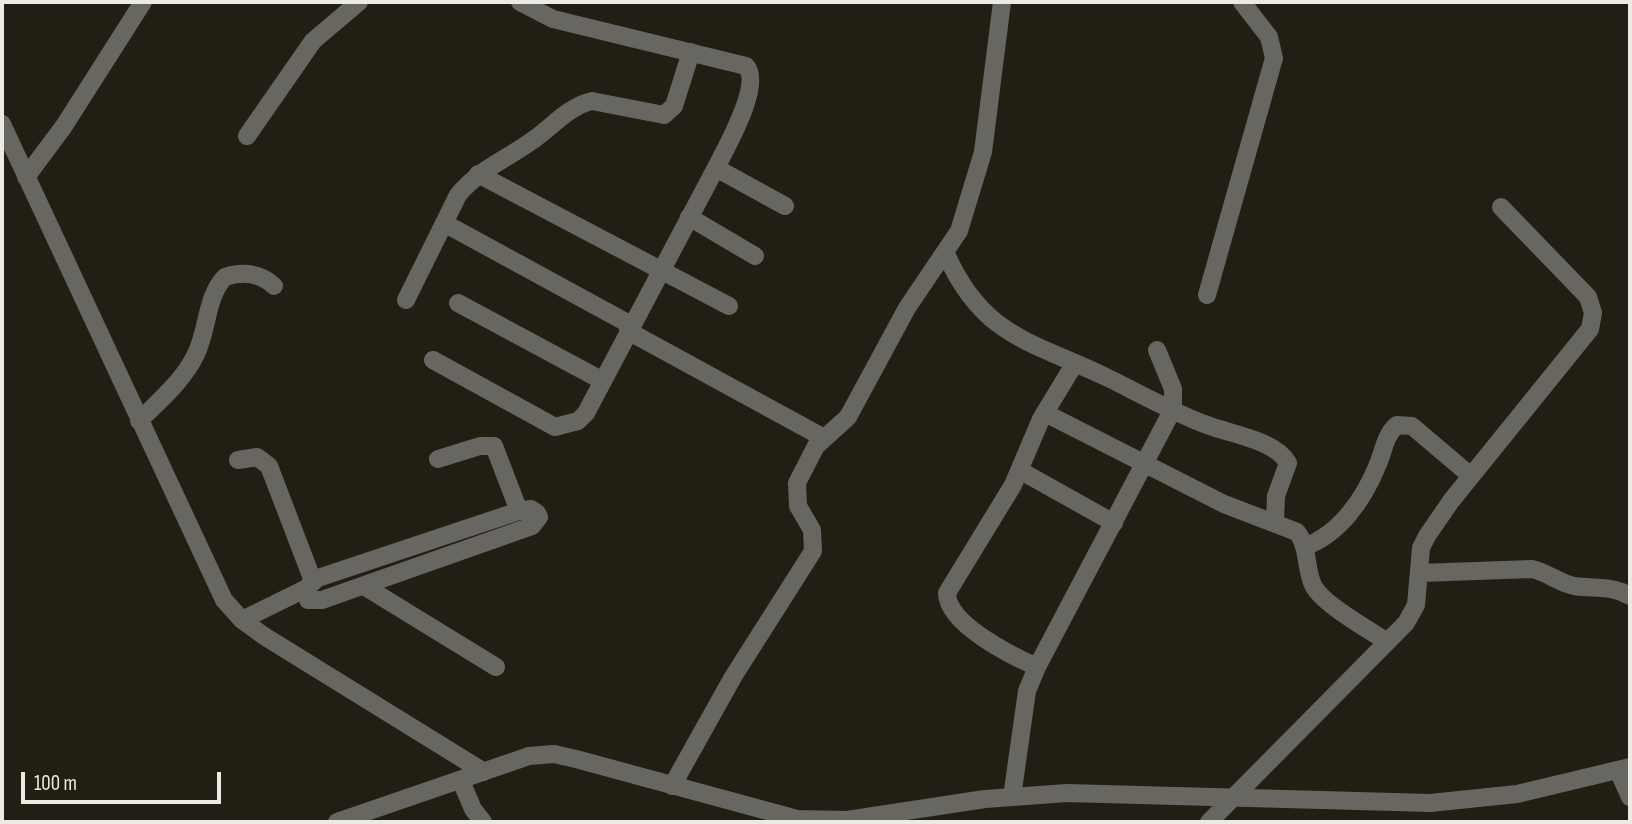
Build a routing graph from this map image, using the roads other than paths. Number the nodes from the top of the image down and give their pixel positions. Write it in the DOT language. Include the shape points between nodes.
graph roads {
  1 [pos="143,2"];
  2 [pos="359,2"];
  3 [pos="520,2"];
  4 [pos="1002,2"];
  5 [pos="1242,2"];
  6 [pos="691,52"];
  7 [pos="2,124"];
  8 [pos="247,136"];
  9 [pos="716,168"];
  10 [pos="478,174"];
  11 [pos="26,177"];
  12 [pos="785,205"];
  13 [pos="1501,207"];
  14 [pos="689,217"];
  15 [pos="444,223"];
  16 [pos="946,254"];
  17 [pos="755,256"];
  18 [pos="660,271"];
  19 [pos="274,286"];
  20 [pos="1207,295"];
  21 [pos="406,300"];
  22 [pos="458,303"];
  23 [pos="729,306"];
  24 [pos="629,328"];
  25 [pos="1157,350"];
  26 [pos="433,360"];
  27 [pos="1075,363"];
  28 [pos="603,381"];
  29 [pos="1173,409"];
  30 [pos="1045,412"];
  31 [pos="139,421"];
  32 [pos="824,438"];
  33 [pos="438,459"];
  34 [pos="237,460"];
  35 [pos="1145,464"];
  36 [pos="1021,471"];
  37 [pos="1471,476"];
  38 [pos="519,511"];
  39 [pos="1275,522"];
  40 [pos="1114,523"];
  41 [pos="1304,547"];
  42 [pos="1420,573"];
  43 [pos="309,585"];
  44 [pos="364,586"];
  45 [pos="1630,596"];
  46 [pos="242,621"];
  47 [pos="1387,642"];
  48 [pos="496,667"];
  49 [pos="1037,667"];
  50 [pos="1624,769"];
  51 [pos="484,772"];
  52 [pos="461,780"];
  53 [pos="672,786"];
  54 [pos="1012,797"];
  55 [pos="1234,797"];
  56 [pos="1630,797"];
  57 [pos="337,822"];
  58 [pos="483,822"];
  59 [pos="1209,822"];
  1 -- 11 [label="street"];
  2 -- 8 [label="street" via="313,41"];
  3 -- 6 [label="street" via="553,19"];
  4 -- 16 [label="street" via="983,152 959,232"];
  5 -- 20 [label="street" via="1269,37 1274,58"];
  6 -- 9 [label="street" via="746,66 751,75 735,130"];
  6 -- 10 [label="street" via="674,106 664,115 606,103 581,103"];
  7 -- 11 [label="street"];
  9 -- 12 [label="street"];
  9 -- 14 [label="street"];
  10 -- 15 [label="street" via="458,195"];
  10 -- 18 [label="street"];
  11 -- 31 [label="street"];
  13 -- 37 [label="street" via="1588,297 1593,322"];
  14 -- 17 [label="street"];
  14 -- 18 [label="street"];
  15 -- 21 [label="street"];
  15 -- 24 [label="street"];
  16 -- 27 [label="street" via="965,292 994,322 1028,344"];
  16 -- 32 [label="street" via="907,308 848,417"];
  18 -- 23 [label="street"];
  18 -- 24 [label="street"];
  19 -- 31 [label="street" via="259,276 225,277 215,290 197,354"];
  22 -- 28 [label="street"];
  24 -- 28 [label="street"];
  24 -- 32 [label="street"];
  25 -- 29 [label="street" via="1173,389"];
  26 -- 28 [label="street" via="555,427 579,421"];
  27 -- 29 [label="street"];
  27 -- 30 [label="street"];
  29 -- 35 [label="street"];
  29 -- 39 [label="street" via="1249,438 1286,459 1288,469 1276,496"];
  30 -- 35 [label="street"];
  30 -- 36 [label="street"];
  31 -- 46 [label="street" via="207,569"];
  32 -- 53 [label="street" via="805,464 796,495 812,530 813,551 733,677"];
  33 -- 38 [label="street" via="494,446"];
  34 -- 43 [label="street" via="257,457 269,466"];
  35 -- 39 [label="street" via="1224,504"];
  35 -- 40 [label="street"];
  36 -- 40 [label="street"];
  36 -- 49 [label="street" via="950,584 947,600 992,646"];
  37 -- 41 [label="street" via="1412,426 1397,425 1341,526 1322,541"];
  37 -- 42 [label="street" via="1427,536 1421,548"];
  38 -- 43 [label="street"];
  38 -- 44 [label="street" via="531,509 537,513 537,522"];
  39 -- 41 [label="street" via="1297,532"];
  40 -- 49 [label="street"];
  41 -- 47 [label="street" via="1319,595"];
  42 -- 45 [label="street" via="1532,569 1566,583 1608,587"];
  42 -- 47 [label="street" via="1416,605"];
  43 -- 44 [label="street" via="308,600 315,601"];
  43 -- 46 [label="street"];
  44 -- 48 [label="street"];
  46 -- 51 [label="street"];
  47 -- 55 [label="street"];
  49 -- 54 [label="street" via="1025,702"];
  50 -- 55 [label="street" via="1517,793 1430,803"];
  50 -- 56 [label="street"];
  51 -- 52 [label="street"];
  51 -- 53 [label="street" via="529,756 554,754"];
  52 -- 57 [label="street"];
  52 -- 58 [label="street"];
  53 -- 54 [label="street" via="784,816 822,821"];
  54 -- 55 [label="street" via="1067,793"];
  55 -- 59 [label="street"];
}
